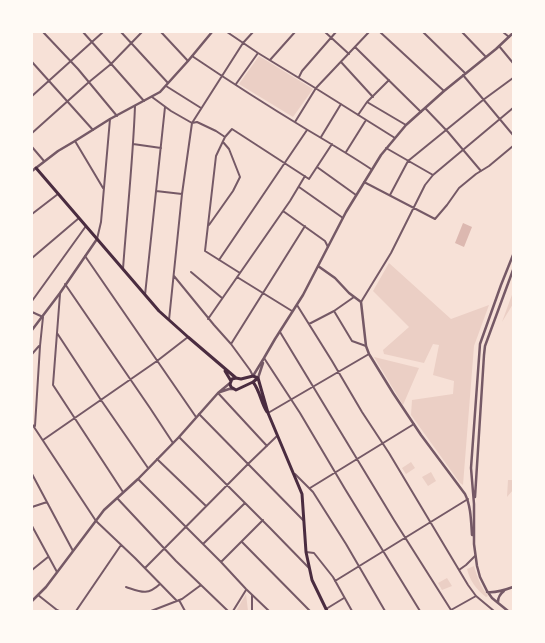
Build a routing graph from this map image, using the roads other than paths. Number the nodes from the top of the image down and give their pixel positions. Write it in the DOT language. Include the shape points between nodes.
graph roads {
  1 [pos="43,32"];
  2 [pos="82,32"];
  3 [pos="103,32"];
  4 [pos="121,32"];
  5 [pos="142,32"];
  6 [pos="161,32"];
  7 [pos="212,32"];
  8 [pos="227,32"];
  9 [pos="253,32"];
  10 [pos="295,32"];
  11 [pos="325,32"];
  12 [pos="336,32"];
  13 [pos="369,32"];
  14 [pos="380,32"];
  15 [pos="423,32"];
  16 [pos="462,32"];
  17 [pos="503,32"];
  18 [pos="513,34"];
  19 [pos="331,37"];
  20 [pos="509,37"];
  21 [pos="92,42"];
  22 [pos="131,42"];
  23 [pos="243,43"];
  24 [pos="499,46"];
  25 [pos="355,47"];
  26 [pos="258,53"];
  27 [pos="349,54"];
  28 [pos="192,56"];
  29 [pos="486,57"];
  30 [pos="270,60"];
  31 [pos="71,61"];
  32 [pos="188,61"];
  33 [pos="32,62"];
  34 [pos="341,62"];
  35 [pos="513,63"];
  36 [pos="111,64"];
  37 [pos="464,74"];
  38 [pos="222,76"];
  39 [pos="298,77"];
  40 [pos="513,78"];
  41 [pos="389,80"];
  42 [pos="49,81"];
  43 [pos="89,82"];
  44 [pos="168,83"];
  45 [pos="236,85"];
  46 [pos="166,86"];
  47 [pos="316,88"];
  48 [pos="444,91"];
  49 [pos="32,96"];
  50 [pos="152,97"];
  51 [pos="373,97"];
  52 [pos="483,100"];
  53 [pos="67,101"];
  54 [pos="144,101"];
  55 [pos="367,102"];
  56 [pos="341,104"];
  57 [pos="135,106"];
  58 [pos="165,107"];
  59 [pos="201,108"];
  60 [pos="425,108"];
  61 [pos="513,108"];
  62 [pos="421,112"];
  63 [pos="358,115"];
  64 [pos="117,116"];
  65 [pos="110,119"];
  66 [pos="500,119"];
  67 [pos="366,120"];
  68 [pos="295,122"];
  69 [pos="192,123"];
  70 [pos="406,125"];
  71 [pos="93,130"];
  72 [pos="307,130"];
  73 [pos="446,130"];
  74 [pos="32,133"];
  75 [pos="513,136"];
  76 [pos="320,137"];
  77 [pos="225,138"];
  78 [pos="395,138"];
  79 [pos="75,141"];
  80 [pos="223,142"];
  81 [pos="134,144"];
  82 [pos="332,144"];
  83 [pos="513,146"];
  84 [pos="32,147"];
  85 [pos="161,148"];
  86 [pos="386,148"];
  87 [pos="463,150"];
  88 [pos="346,152"];
  89 [pos="44,161"];
  90 [pos="408,161"];
  91 [pos="284,162"];
  92 [pos="317,167"];
  93 [pos="36,168"];
  94 [pos="372,170"];
  95 [pos="32,171"];
  96 [pos="481,171"];
  97 [pos="433,175"];
  98 [pos="305,176"];
  99 [pos="364,182"];
  100 [pos="299,187"];
  101 [pos="104,189"];
  102 [pos="156,191"];
  103 [pos="58,193"];
  104 [pos="182,194"];
  105 [pos="356,195"];
  106 [pos="390,196"];
  107 [pos="414,207"];
  108 [pos="283,211"];
  109 [pos="32,214"];
  110 [pos="79,218"];
  111 [pos="342,218"];
  112 [pos="86,226"];
  113 [pos="208,226"];
  114 [pos="305,226"];
  115 [pos="97,239"];
  116 [pos="328,246"];
  117 [pos="513,255"];
  118 [pos="85,256"];
  119 [pos="32,258"];
  120 [pos="219,260"];
  121 [pos="318,266"];
  122 [pos="123,270"];
  123 [pos="513,270"];
  124 [pos="191,272"];
  125 [pos="240,273"];
  126 [pos="174,276"];
  127 [pos="237,277"];
  128 [pos="503,279"];
  129 [pos="509,280"];
  130 [pos="65,284"];
  131 [pos="501,285"];
  132 [pos="506,287"];
  133 [pos="60,293"];
  134 [pos="263,293"];
  135 [pos="145,296"];
  136 [pos="354,297"];
  137 [pos="222,298"];
  138 [pos="32,301"];
  139 [pos="362,302"];
  140 [pos="297,305"];
  141 [pos="334,310"];
  142 [pos="32,312"];
  143 [pos="292,312"];
  144 [pos="43,317"];
  145 [pos="208,319"];
  146 [pos="169,320"];
  147 [pos="308,324"];
  148 [pos="32,330"];
  149 [pos="57,332"];
  150 [pos="279,332"];
  151 [pos="188,337"];
  152 [pos="232,344"];
  153 [pos="40,346"];
  154 [pos="366,346"];
  155 [pos="32,354"];
  156 [pos="369,354"];
  157 [pos="264,358"];
  158 [pos="157,361"];
  159 [pos="220,365"];
  160 [pos="339,372"];
  161 [pos="253,376"];
  162 [pos="236,378"];
  163 [pos="258,378"];
  164 [pos="241,379"];
  165 [pos="130,380"];
  166 [pos="231,382"];
  167 [pos="253,382"];
  168 [pos="313,386"];
  169 [pos="241,387"];
  170 [pos="234,389"];
  171 [pos="218,393"];
  172 [pos="101,400"];
  173 [pos="291,400"];
  174 [pos="268,413"];
  175 [pos="198,414"];
  176 [pos="196,417"];
  177 [pos="74,418"];
  178 [pos="32,424"];
  179 [pos="414,424"];
  180 [pos="34,428"];
  181 [pos="278,436"];
  182 [pos="179,437"];
  183 [pos="43,440"];
  184 [pos="173,443"];
  185 [pos="382,443"];
  186 [pos="267,446"];
  187 [pos="157,459"];
  188 [pos="357,459"];
  189 [pos="248,464"];
  190 [pos="148,468"];
  191 [pos="335,472"];
  192 [pos="294,473"];
  193 [pos="32,474"];
  194 [pos="138,479"];
  195 [pos="227,485"];
  196 [pos="310,488"];
  197 [pos="123,492"];
  198 [pos="117,498"];
  199 [pos="468,500"];
  200 [pos="47,502"];
  201 [pos="245,502"];
  202 [pos="474,504"];
  203 [pos="206,506"];
  204 [pos="32,507"];
  205 [pos="474,518"];
  206 [pos="263,520"];
  207 [pos="304,520"];
  208 [pos="471,520"];
  209 [pos="96,521"];
  210 [pos="430,523"];
  211 [pos="32,526"];
  212 [pos="185,527"];
  213 [pos="406,538"];
  214 [pos="242,542"];
  215 [pos="203,544"];
  216 [pos="474,544"];
  217 [pos="121,545"];
  218 [pos="164,548"];
  219 [pos="73,551"];
  220 [pos="383,551"];
  221 [pos="306,552"];
  222 [pos="48,556"];
  223 [pos="475,556"];
  224 [pos="221,562"];
  225 [pos="359,566"];
  226 [pos="144,568"];
  227 [pos="309,569"];
  228 [pos="32,570"];
  229 [pos="459,570"];
  230 [pos="57,572"];
  231 [pos="335,582"];
  232 [pos="160,584"];
  233 [pos="201,585"];
  234 [pos="126,587"];
  235 [pos="513,588"];
  236 [pos="246,590"];
  237 [pos="505,590"];
  238 [pos="487,591"];
  239 [pos="38,595"];
  240 [pos="252,595"];
  241 [pos="476,596"];
  242 [pos="344,598"];
  243 [pos="178,600"];
  244 [pos="32,601"];
  245 [pos="498,603"];
  246 [pos="326,610"];
  247 [pos="57,611"];
  248 [pos="76,611"];
  249 [pos="151,611"];
  250 [pos="185,611"];
  251 [pos="228,611"];
  252 [pos="234,611"];
  253 [pos="252,611"];
  254 [pos="269,611"];
  255 [pos="310,611"];
  256 [pos="352,611"];
  257 [pos="385,611"];
  258 [pos="420,611"];
  259 [pos="451,611"];
  260 [pos="494,611"];
  261 [pos="508,611"];
  1 -- 31 [label="street"];
  2 -- 21 [label="street"];
  3 -- 21 [label="street"];
  4 -- 22 [label="street"];
  5 -- 22 [label="street"];
  6 -- 32 [label="street"];
  7 -- 28 [label="street"];
  8 -- 23 [label="street"];
  9 -- 23 [label="street"];
  10 -- 30 [label="street"];
  11 -- 19 [label="street"];
  12 -- 19 [label="street"];
  13 -- 25 [label="street"];
  14 -- 48 [label="street"];
  15 -- 37 [label="street"];
  16 -- 29 [label="street"];
  17 -- 20 [label="street"];
  18 -- 20 [label="street"];
  19 -- 27 [label="street"];
  19 -- 39 [label="street"];
  20 -- 24 [label="street"];
  21 -- 31 [label="street"];
  21 -- 36 [label="street"];
  22 -- 36 [label="street"];
  22 -- 44 [label="street"];
  23 -- 26 [label="street"];
  23 -- 38 [label="street"];
  24 -- 29 [label="street"];
  24 -- 35 [label="street"];
  25 -- 27 [label="street"];
  25 -- 41 [label="street"];
  26 -- 30 [label="street"];
  26 -- 45 [label="street"];
  27 -- 34 [label="street"];
  28 -- 32 [label="street"];
  28 -- 38 [label="street"];
  29 -- 37 [label="street"];
  30 -- 39 [label="street"];
  31 -- 42 [label="street"];
  31 -- 43 [label="street"];
  32 -- 44 [label="street"];
  33 -- 42 [label="street"];
  34 -- 47 [label="street"];
  34 -- 51 [label="street"];
  36 -- 43 [label="street"];
  36 -- 54 [label="street"];
  37 -- 48 [label="street"];
  37 -- 52 [label="street"];
  38 -- 45 [label="street"];
  38 -- 59 [label="street"];
  39 -- 47 [label="street"];
  40 -- 52 [label="street"];
  41 -- 51 [label="street"];
  41 -- 62 [label="street"];
  42 -- 49 [label="street"];
  42 -- 53 [label="street"];
  43 -- 53 [label="street"];
  43 -- 64 [label="street"];
  44 -- 46 [label="street"];
  45 -- 68 [label="street"];
  46 -- 50 [label="street"];
  46 -- 59 [label="street"];
  47 -- 56 [label="street"];
  47 -- 68 [label="street"];
  48 -- 60 [label="street"];
  50 -- 54 [label="street"];
  50 -- 58 [label="street"];
  51 -- 55 [label="street"];
  52 -- 66 [label="street"];
  52 -- 73 [label="street"];
  53 -- 71 [label="street"];
  53 -- 74 [label="street"];
  54 -- 57 [label="street"];
  55 -- 63 [label="street"];
  55 -- 70 [label="street"];
  56 -- 63 [label="street"];
  56 -- 76 [label="street"];
  57 -- 64 [label="street"];
  57 -- 81 [label="street"];
  58 -- 69 [label="street"];
  58 -- 85 [label="street"];
  59 -- 69 [label="street"];
  60 -- 62 [label="street"];
  60 -- 73 [label="street"];
  61 -- 66 [label="street"];
  62 -- 70 [label="street"];
  63 -- 67 [label="street"];
  64 -- 65 [label="street"];
  65 -- 71 [label="street"];
  65 -- 101 [label="street"];
  66 -- 75 [label="street"];
  66 -- 87 [label="street"];
  67 -- 78 [label="street"];
  67 -- 88 [label="street"];
  68 -- 72 [label="street"];
  69 -- 77 [label="street" via="197,122"];
  69 -- 104 [label="street"];
  70 -- 78 [label="street"];
  71 -- 79 [label="street"];
  72 -- 76 [label="street"];
  72 -- 91 [label="street"];
  73 -- 87 [label="street"];
  73 -- 90 [label="street"];
  76 -- 82 [label="street"];
  77 -- 80 [label="street"];
  77 -- 91 [label="street" via="232,129"];
  78 -- 86 [label="street"];
  79 -- 89 [label="street"];
  79 -- 101 [label="street"];
  80 -- 113 [label="street" via="216,156"];
  80 -- 113 [label="street" via="229,149 240,177"];
  81 -- 85 [label="street"];
  81 -- 122 [label="street"];
  82 -- 88 [label="street"];
  82 -- 92 [label="street"];
  83 -- 96 [label="street"];
  84 -- 89 [label="street"];
  85 -- 102 [label="street"];
  86 -- 90 [label="street"];
  86 -- 94 [label="street"];
  87 -- 96 [label="street"];
  87 -- 97 [label="street"];
  88 -- 94 [label="street"];
  89 -- 93 [label="street"];
  90 -- 97 [label="street"];
  90 -- 106 [label="street"];
  91 -- 98 [label="street"];
  91 -- 120 [label="street"];
  92 -- 98 [label="street" via="309,179"];
  92 -- 105 [label="street"];
  93 -- 95 [label="street"];
  93 -- 103 [label="main road"];
  94 -- 99 [label="street"];
  96 -- 107 [label="street" via="459,188 435,218"];
  97 -- 107 [label="street"];
  98 -- 100 [label="street"];
  99 -- 105 [label="street"];
  99 -- 106 [label="street"];
  100 -- 108 [label="street"];
  100 -- 111 [label="street"];
  101 -- 115 [label="street"];
  102 -- 104 [label="street"];
  102 -- 135 [label="street"];
  103 -- 109 [label="street"];
  103 -- 110 [label="main road"];
  104 -- 126 [label="street"];
  105 -- 111 [label="street"];
  106 -- 107 [label="street"];
  107 -- 139 [label="street"];
  108 -- 114 [label="street"];
  108 -- 125 [label="street"];
  110 -- 112 [label="main road"];
  110 -- 119 [label="street"];
  111 -- 116 [label="street"];
  112 -- 115 [label="main road"];
  112 -- 138 [label="street"];
  113 -- 120 [label="street" via="205,250"];
  114 -- 116 [label="street"];
  114 -- 134 [label="street"];
  115 -- 118 [label="street"];
  115 -- 122 [label="main road"];
  116 -- 121 [label="street"];
  117 -- 128 [label="street"];
  118 -- 130 [label="street"];
  118 -- 158 [label="street"];
  120 -- 125 [label="street"];
  121 -- 136 [label="street"];
  121 -- 140 [label="street"];
  122 -- 135 [label="main road"];
  123 -- 129 [label="street"];
  124 -- 137 [label="street"];
  125 -- 127 [label="street"];
  126 -- 145 [label="street"];
  126 -- 146 [label="street"];
  127 -- 134 [label="street"];
  127 -- 137 [label="street"];
  128 -- 129 [label="street"];
  128 -- 131 [label="street"];
  129 -- 132 [label="street"];
  130 -- 133 [label="street"];
  130 -- 165 [label="street"];
  131 -- 132 [label="street"];
  131 -- 202 [label="street" via="479,349 471,468"];
  132 -- 202 [label="street" via="484,355"];
  133 -- 144 [label="street"];
  133 -- 149 [label="street"];
  134 -- 143 [label="street"];
  134 -- 152 [label="street"];
  135 -- 146 [label="main road"];
  136 -- 139 [label="street"];
  136 -- 141 [label="street"];
  137 -- 145 [label="street"];
  139 -- 154 [label="street"];
  140 -- 143 [label="street"];
  140 -- 147 [label="street"];
  141 -- 147 [label="street"];
  141 -- 154 [label="street" via="352,341"];
  142 -- 144 [label="street"];
  143 -- 150 [label="street"];
  144 -- 148 [label="street"];
  144 -- 153 [label="street"];
  145 -- 152 [label="street"];
  146 -- 151 [label="main road"];
  147 -- 160 [label="street"];
  149 -- 172 [label="street"];
  149 -- 177 [label="street" via="53,386"];
  150 -- 157 [label="street"];
  150 -- 168 [label="street"];
  151 -- 158 [label="street"];
  151 -- 159 [label="main road"];
  152 -- 161 [label="street"];
  153 -- 155 [label="street"];
  153 -- 180 [label="street"];
  154 -- 156 [label="street"];
  156 -- 160 [label="street"];
  156 -- 179 [label="street"];
  157 -- 161 [label="street"];
  157 -- 163 [label="street"];
  157 -- 173 [label="street"];
  158 -- 165 [label="street"];
  158 -- 176 [label="street"];
  159 -- 162 [label="main road"];
  159 -- 166 [label="main road"];
  160 -- 168 [label="street"];
  160 -- 185 [label="street"];
  161 -- 163 [label="main road"];
  161 -- 164 [label="main road"];
  162 -- 164 [label="main road"];
  162 -- 166 [label="main road"];
  163 -- 167 [label="main road"];
  163 -- 174 [label="main road"];
  164 -- 169 [label="main road"];
  165 -- 172 [label="street"];
  165 -- 184 [label="street"];
  166 -- 170 [label="main road"];
  166 -- 171 [label="street"];
  167 -- 169 [label="main road"];
  167 -- 174 [label="main road"];
  168 -- 173 [label="street"];
  168 -- 188 [label="street"];
  169 -- 170 [label="main road" via="238,390"];
  170 -- 171 [label="street"];
  171 -- 175 [label="street"];
  171 -- 186 [label="street"];
  172 -- 177 [label="street"];
  172 -- 190 [label="street"];
  173 -- 174 [label="street"];
  173 -- 191 [label="street"];
  174 -- 181 [label="main road"];
  175 -- 176 [label="street"];
  175 -- 189 [label="street"];
  176 -- 182 [label="street"];
  177 -- 183 [label="street"];
  177 -- 197 [label="street"];
  178 -- 180 [label="street"];
  179 -- 185 [label="street"];
  179 -- 199 [label="street"];
  180 -- 183 [label="street"];
  181 -- 186 [label="street"];
  181 -- 192 [label="main road"];
  182 -- 184 [label="street"];
  182 -- 195 [label="street"];
  183 -- 209 [label="street"];
  184 -- 187 [label="street"];
  185 -- 188 [label="street"];
  185 -- 210 [label="street"];
  186 -- 189 [label="street"];
  187 -- 190 [label="street"];
  187 -- 203 [label="street"];
  188 -- 191 [label="street"];
  188 -- 213 [label="street"];
  189 -- 195 [label="street"];
  189 -- 207 [label="street"];
  190 -- 194 [label="street"];
  191 -- 196 [label="street"];
  191 -- 220 [label="street"];
  192 -- 196 [label="street"];
  192 -- 207 [label="main road" via="302,494"];
  193 -- 200 [label="street"];
  194 -- 197 [label="street"];
  194 -- 212 [label="street"];
  195 -- 201 [label="street"];
  195 -- 203 [label="street"];
  196 -- 225 [label="street"];
  197 -- 198 [label="street"];
  198 -- 209 [label="street"];
  198 -- 218 [label="street"];
  199 -- 208 [label="street"];
  199 -- 210 [label="street"];
  200 -- 204 [label="street"];
  200 -- 219 [label="street"];
  201 -- 206 [label="street"];
  201 -- 215 [label="street"];
  202 -- 205 [label="street"];
  203 -- 212 [label="street"];
  205 -- 208 [label="street" via="473,522"];
  205 -- 216 [label="street"];
  206 -- 214 [label="street"];
  206 -- 227 [label="street"];
  207 -- 221 [label="main road"];
  208 -- 216 [label="street"];
  209 -- 217 [label="street"];
  209 -- 219 [label="street"];
  210 -- 213 [label="street"];
  210 -- 229 [label="street"];
  211 -- 222 [label="street"];
  212 -- 215 [label="street"];
  212 -- 218 [label="street"];
  213 -- 220 [label="street"];
  213 -- 259 [label="street"];
  214 -- 224 [label="street"];
  214 -- 255 [label="street"];
  215 -- 224 [label="street"];
  216 -- 223 [label="street"];
  217 -- 226 [label="street"];
  217 -- 248 [label="street"];
  218 -- 226 [label="street"];
  218 -- 233 [label="street"];
  219 -- 230 [label="street"];
  220 -- 225 [label="street"];
  220 -- 258 [label="street"];
  221 -- 227 [label="main road"];
  221 -- 231 [label="street" via="314,552"];
  222 -- 228 [label="street"];
  222 -- 230 [label="street"];
  223 -- 229 [label="street"];
  223 -- 238 [label="street" via="483,586"];
  224 -- 236 [label="street"];
  225 -- 231 [label="street"];
  225 -- 257 [label="street"];
  226 -- 232 [label="street"];
  227 -- 246 [label="main road"];
  229 -- 241 [label="street"];
  230 -- 239 [label="street"];
  231 -- 242 [label="street"];
  232 -- 234 [label="street" via="148,592"];
  232 -- 243 [label="street"];
  233 -- 243 [label="street"];
  233 -- 251 [label="street"];
  235 -- 237 [label="street"];
  236 -- 240 [label="street"];
  236 -- 252 [label="street"];
  237 -- 238 [label="street"];
  237 -- 245 [label="street" via="500,595"];
  238 -- 245 [label="street"];
  239 -- 244 [label="street"];
  239 -- 247 [label="street"];
  240 -- 253 [label="street"];
  240 -- 254 [label="street"];
  241 -- 259 [label="street"];
  241 -- 260 [label="street"];
  242 -- 246 [label="street"];
  242 -- 256 [label="street"];
  243 -- 249 [label="street"];
  243 -- 250 [label="street"];
  245 -- 261 [label="street"];
}
